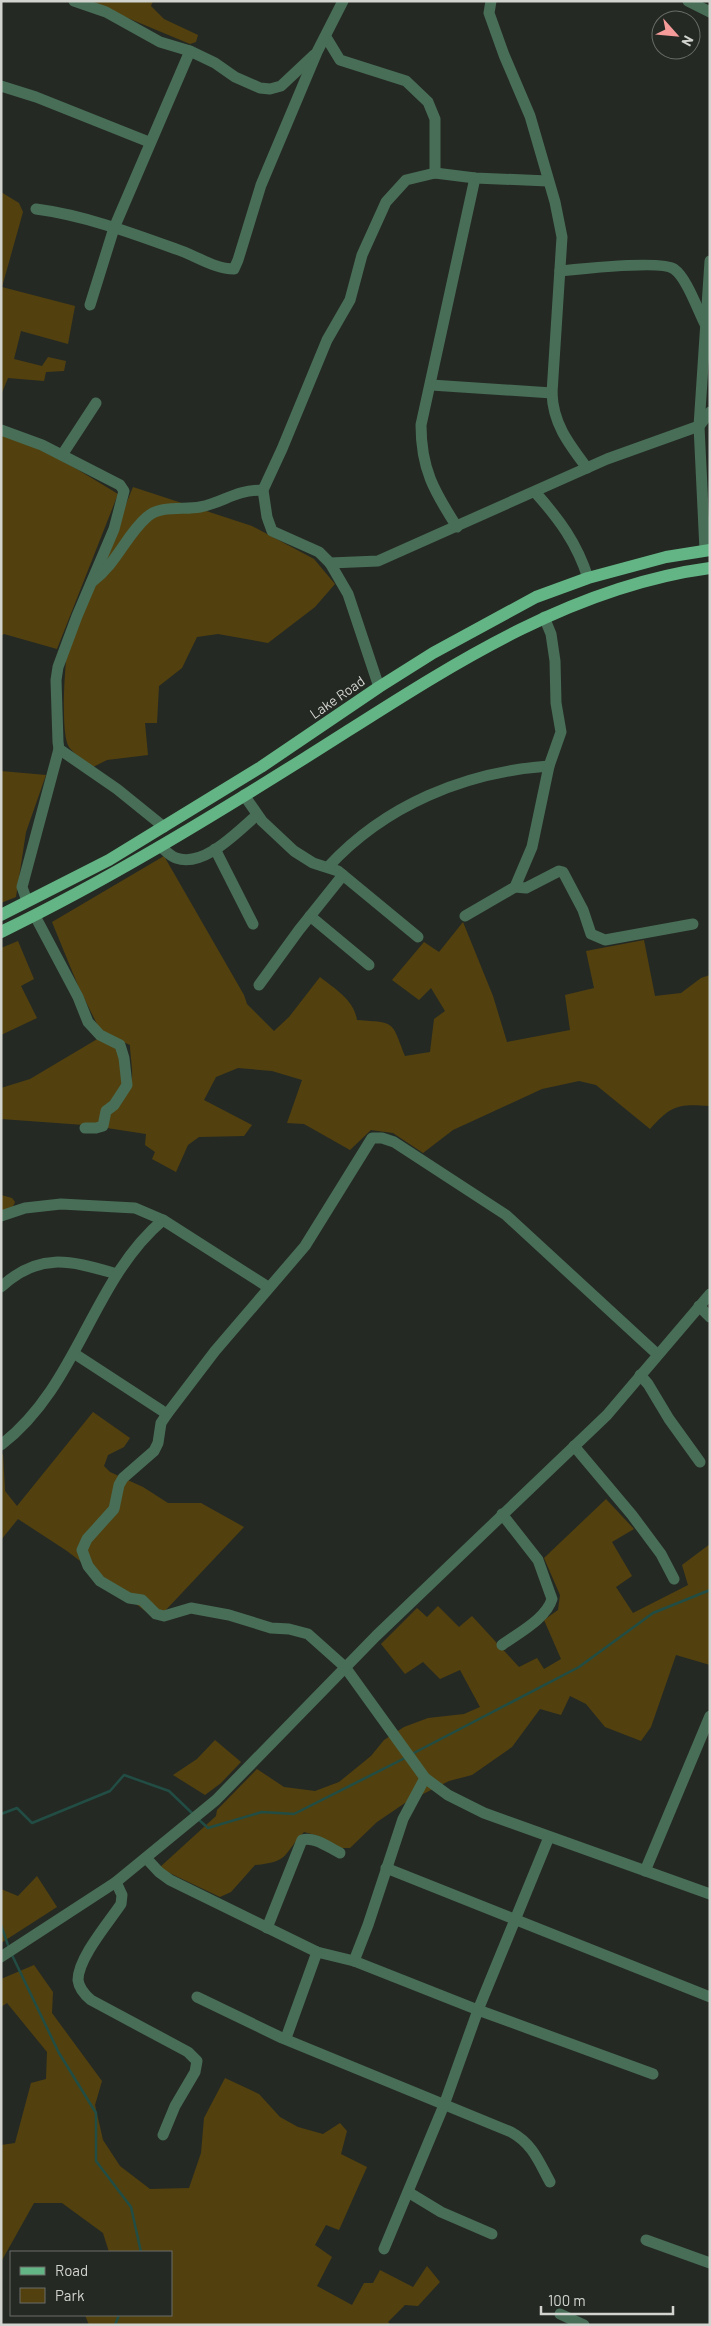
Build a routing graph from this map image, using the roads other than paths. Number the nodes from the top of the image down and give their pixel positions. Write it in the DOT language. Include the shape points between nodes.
graph roads {
  1 [pos="74,1"];
  2 [pos="343,1"];
  3 [pos="492,1"];
  4 [pos="688,1"];
  5 [pos="710,12"];
  6 [pos="326,37"];
  7 [pos="190,51"];
  8 [pos="317,52"];
  9 [pos="1,86"];
  10 [pos="149,142"];
  11 [pos="435,173"];
  12 [pos="474,178"];
  13 [pos="548,181"];
  14 [pos="36,209"];
  15 [pos="114,228"];
  16 [pos="710,261"];
  17 [pos="560,271"];
  18 [pos="90,305"];
  19 [pos="706,326"];
  20 [pos="431,385"];
  21 [pos="552,393"];
  22 [pos="96,403"];
  23 [pos="710,412"];
  24 [pos="699,426"];
  25 [pos="1,430"];
  26 [pos="62,455"];
  27 [pos="587,468"];
  28 [pos="263,490"];
  29 [pos="535,492"];
  30 [pos="457,527"];
  31 [pos="708,550"];
  32 [pos="330,563"];
  33 [pos="710,568"];
  34 [pos="588,578"];
  35 [pos="91,583"];
  36 [pos="544,617"];
  37 [pos="379,686"];
  38 [pos="59,749"];
  39 [pos="549,766"];
  40 [pos="244,795"];
  41 [pos="257,815"];
  42 [pos="164,827"];
  43 [pos="160,846"];
  44 [pos="215,849"];
  45 [pos="328,867"];
  46 [pos="342,875"];
  47 [pos="515,887"];
  48 [pos="27,901"];
  49 [pos="1,915"];
  50 [pos="35,916"];
  51 [pos="310,916"];
  52 [pos="465,916"];
  53 [pos="253,924"];
  54 [pos="693,924"];
  55 [pos="1,932"];
  56 [pos="418,938"];
  57 [pos="369,965"];
  58 [pos="259,985"];
  59 [pos="85,1128"];
  60 [pos="1,1216"];
  61 [pos="163,1220"];
  62 [pos="117,1274"];
  63 [pos="1,1287"];
  64 [pos="268,1287"];
  65 [pos="710,1294"];
  66 [pos="699,1306"];
  67 [pos="710,1316"];
  68 [pos="74,1354"];
  69 [pos="657,1354"];
  70 [pos="640,1375"];
  71 [pos="167,1414"];
  72 [pos="1,1445"];
  73 [pos="574,1446"];
  74 [pos="700,1462"];
  75 [pos="502,1514"];
  76 [pos="674,1579"];
  77 [pos="502,1645"];
  78 [pos="345,1668"];
  79 [pos="710,1716"];
  80 [pos="425,1778"];
  81 [pos="549,1837"];
  82 [pos="340,1852"];
  83 [pos="146,1858"];
  84 [pos="386,1868"];
  85 [pos="645,1871"];
  86 [pos="116,1882"];
  87 [pos="710,1894"];
  88 [pos="514,1920"];
  89 [pos="267,1928"];
  90 [pos="316,1952"];
  91 [pos="1,1957"];
  92 [pos="354,1961"];
  93 [pos="197,1997"];
  94 [pos="710,1997"];
  95 [pos="478,2010"];
  96 [pos="286,2038"];
  97 [pos="653,2074"];
  98 [pos="444,2105"];
  99 [pos="163,2135"];
  100 [pos="550,2182"];
  101 [pos="408,2192"];
  102 [pos="492,2234"];
  103 [pos="646,2240"];
  104 [pos="384,2249"];
  105 [pos="710,2262"];
  106 [pos="560,2314"];
  107 [pos="584,2325"];
  1 -- 7 [label="street" via="106,12 160,42"];
  2 -- 6 [label="street"];
  3 -- 13 [label="street" via="489,13 530,116"];
  4 -- 5 [label="street"];
  6 -- 8 [label="street"];
  6 -- 11 [label="street" via="340,60 406,81 428,102 435,120"];
  7 -- 8 [label="street" via="235,77 270,89 281,86"];
  7 -- 10 [label="street"];
  8 -- 15 [label="street" via="260,185 234,269 223,269"];
  9 -- 10 [label="street"];
  10 -- 15 [label="street"];
  11 -- 12 [label="street"];
  11 -- 28 [label="street" via="406,180 386,202 362,256 350,300 327,340"];
  12 -- 13 [label="street"];
  12 -- 20 [label="street"];
  13 -- 17 [label="street" via="562,237"];
  14 -- 15 [label="street"];
  15 -- 18 [label="street"];
  16 -- 19 [label="street"];
  17 -- 19 [label="street" via="668,265 681,275"];
  17 -- 21 [label="street"];
  19 -- 24 [label="street"];
  20 -- 21 [label="street"];
  20 -- 30 [label="street" via="421,425 423,460"];
  21 -- 27 [label="street" via="552,409 560,429"];
  22 -- 26 [label="street"];
  23 -- 24 [label="street"];
  24 -- 27 [label="street"];
  24 -- 31 [label="street"];
  25 -- 26 [label="street"];
  26 -- 35 [label="street" via="124,490 114,528"];
  27 -- 29 [label="street"];
  28 -- 32 [label="street" via="272,531 319,552"];
  28 -- 35 [label="street" via="238,492 198,508 154,512 140,525 110,567"];
  29 -- 30 [label="street"];
  29 -- 34 [label="street" via="565,527"];
  30 -- 32 [label="street" via="378,561"];
  31 -- 34 [label="main road, Lake Road" via="666,556"];
  32 -- 37 [label="street" via="348,594"];
  33 -- 36 [label="main road" via="651,580 567,606"];
  34 -- 37 [label="main road, Lake Road" via="536,597"];
  35 -- 38 [label="street" via="57,674"];
  36 -- 39 [label="street" via="551,634 561,732"];
  36 -- 40 [label="main road" via="381,709"];
  37 -- 42 [label="main road, Lake Road" via="261,767"];
  38 -- 42 [label="street"];
  38 -- 48 [label="street" via="22,887"];
  39 -- 45 [label="street" via="512,770 456,784 407,805 366,831"];
  39 -- 47 [label="street" via="532,847"];
  40 -- 41 [label="street"];
  40 -- 43 [label="main road"];
  41 -- 44 [label="street"];
  41 -- 45 [label="street" via="294,851 313,863"];
  42 -- 48 [label="main road, Lake Road" via="109,860"];
  43 -- 44 [label="street" via="176,858 184,859 201,857"];
  43 -- 50 [label="main road"];
  44 -- 53 [label="street"];
  45 -- 46 [label="street"];
  46 -- 51 [label="street"];
  46 -- 56 [label="street"];
  47 -- 52 [label="street"];
  47 -- 54 [label="street" via="526,888 559,871 563,872 583,910 591,934 605,940"];
  48 -- 49 [label="main road, Lake Road"];
  50 -- 55 [label="main road"];
  50 -- 59 [label="street" via="88,1022 100,1035 120,1045 124,1058 128,1082 125,1089 106,1111 103,1126"];
  51 -- 57 [label="street"];
  51 -- 58 [label="street"];
  60 -- 61 [label="street" via="32,1207 107,1205 135,1208"];
  61 -- 62 [label="street" via="148,1232"];
  61 -- 64 [label="street"];
  62 -- 63 [label="street" via="70,1262 46,1262 22,1270"];
  62 -- 68 [label="street"];
  64 -- 69 [label="street" via="306,1246 372,1138 382,1138 446,1174 506,1215"];
  64 -- 71 [label="street"];
  65 -- 66 [label="street"];
  66 -- 67 [label="street"];
  66 -- 69 [label="street"];
  68 -- 71 [label="street"];
  68 -- 72 [label="street" via="40,1404"];
  69 -- 70 [label="street"];
  70 -- 73 [label="street" via="607,1415"];
  70 -- 74 [label="street"];
  71 -- 78 [label="street" via="161,1423 154,1451 123,1478 114,1509 84,1543 83,1552 94,1575 112,1590 145,1602 151,1612 159,1615 191,1608 304,1633"];
  73 -- 75 [label="street"];
  73 -- 76 [label="street" via="632,1515 661,1554"];
  75 -- 77 [label="street" via="538,1560 552,1599 541,1616"];
  75 -- 78 [label="street"];
  78 -- 80 [label="street"];
  78 -- 83 [label="street" via="216,1800"];
  79 -- 85 [label="street"];
  80 -- 81 [label="street" via="448,1795 484,1813"];
  80 -- 84 [label="street" via="403,1819"];
  81 -- 85 [label="street"];
  81 -- 88 [label="street"];
  82 -- 89 [label="street" via="309,1838 302,1840"];
  83 -- 86 [label="street"];
  83 -- 89 [label="street" via="170,1880"];
  84 -- 88 [label="street"];
  84 -- 92 [label="street"];
  85 -- 87 [label="street"];
  86 -- 91 [label="street"];
  86 -- 99 [label="street" via="122,1895 121,1904 84,1960 78,1980 84,1994 91,2000 188,2052 197,2060 195,2072"];
  88 -- 94 [label="street"];
  88 -- 95 [label="street"];
  89 -- 90 [label="street"];
  90 -- 92 [label="street"];
  90 -- 96 [label="street"];
  92 -- 95 [label="street"];
  93 -- 96 [label="street"];
  95 -- 97 [label="street"];
  95 -- 98 [label="street"];
  96 -- 98 [label="street"];
  98 -- 100 [label="street" via="524,2139 533,2148"];
  98 -- 101 [label="street"];
  101 -- 102 [label="street" via="441,2212"];
  101 -- 104 [label="street"];
  103 -- 105 [label="street"];
  106 -- 107 [label="street"];
}
